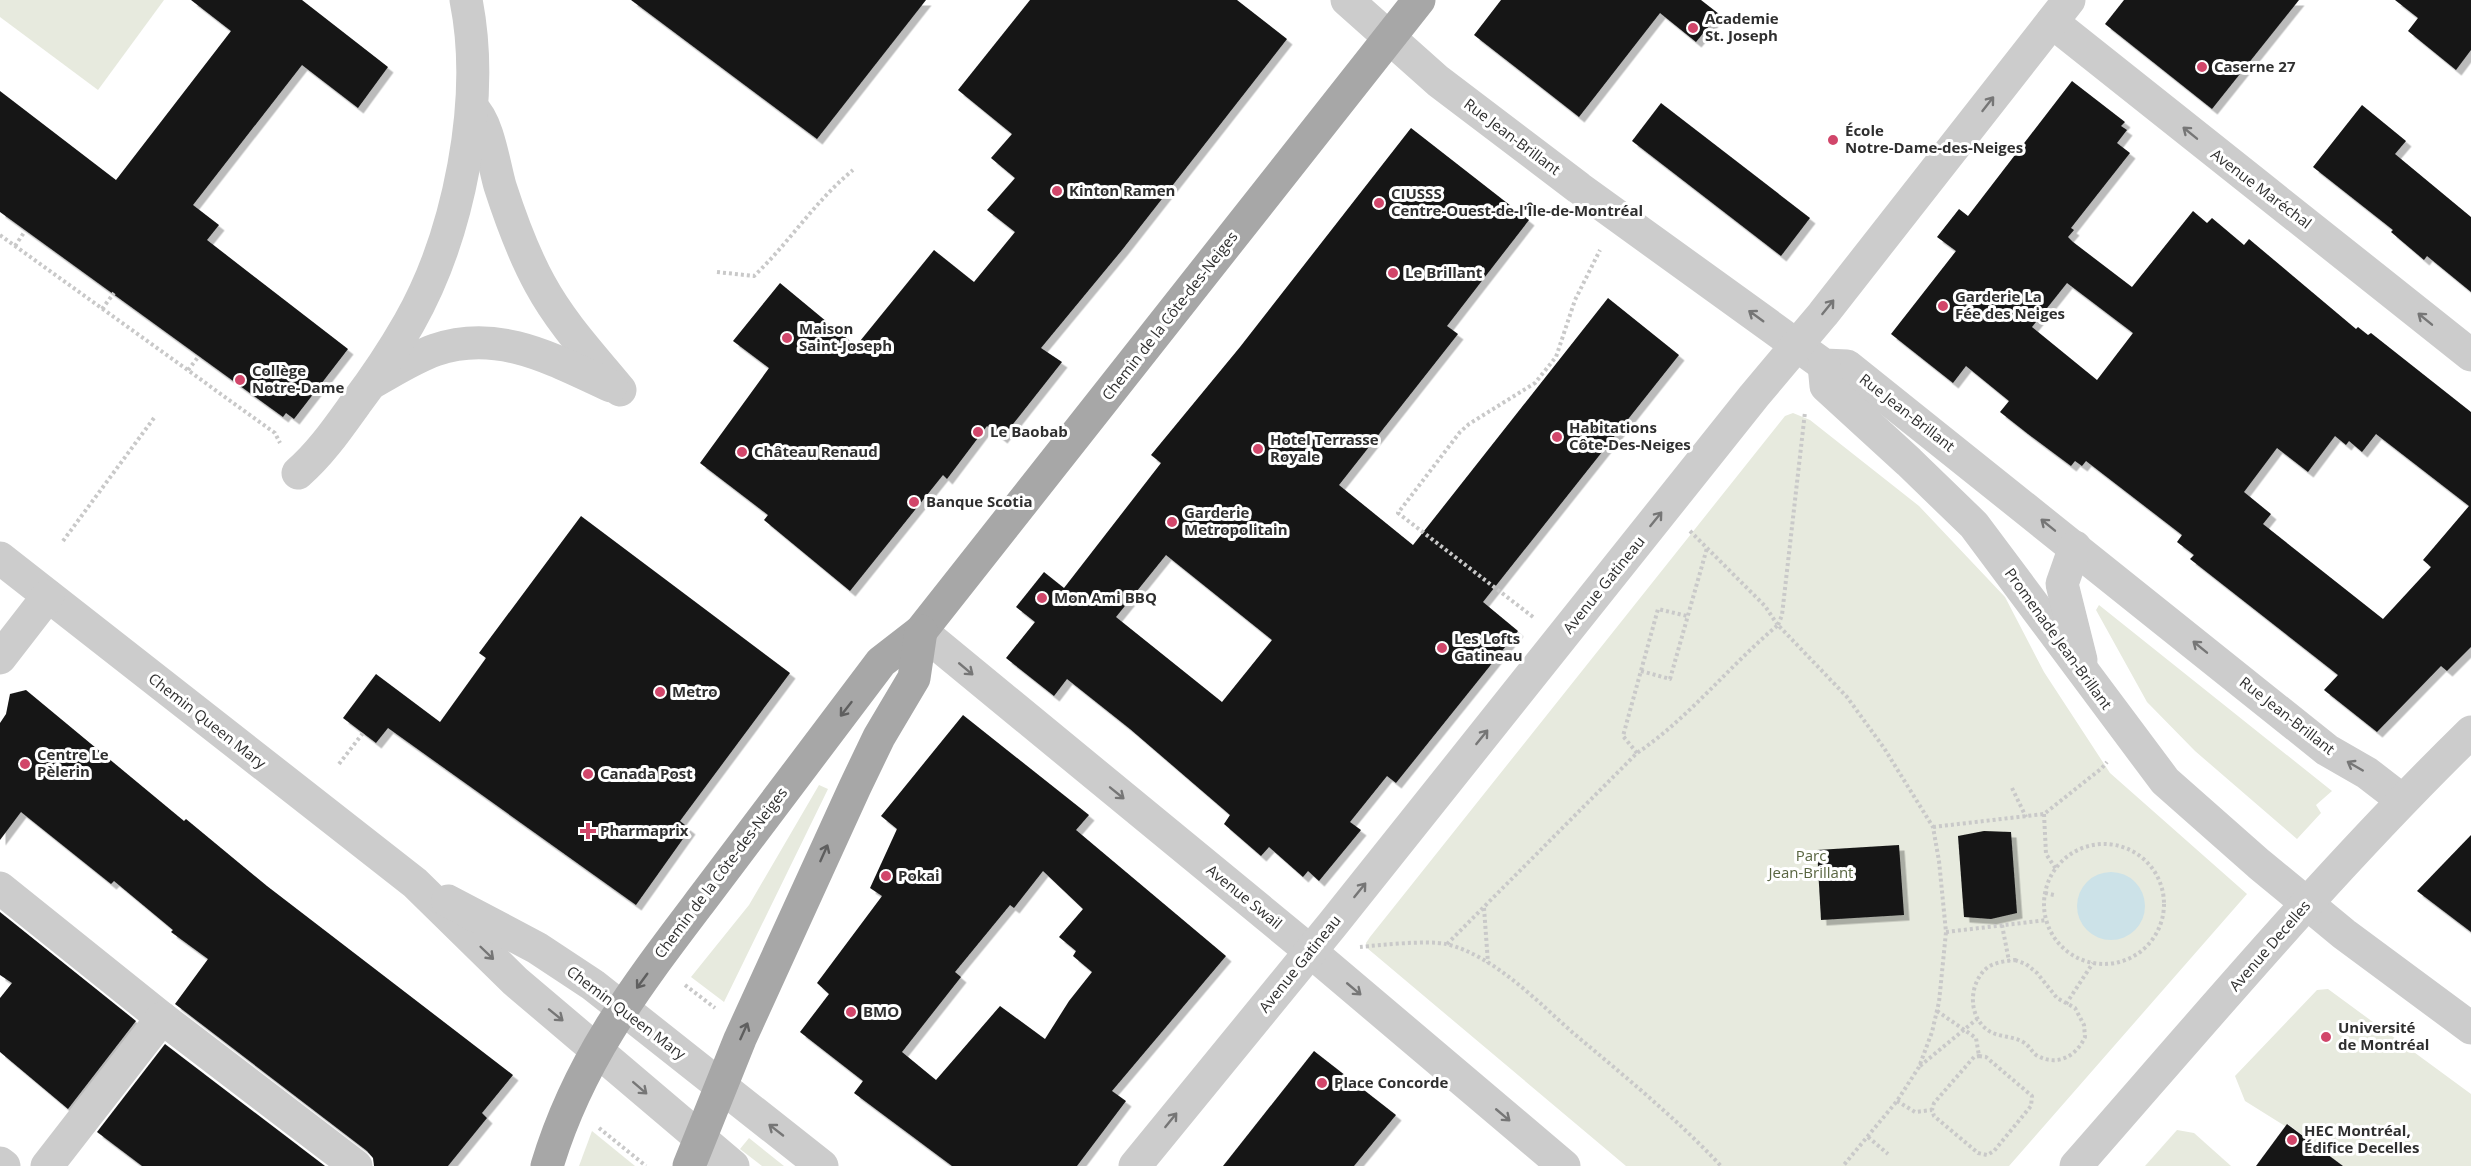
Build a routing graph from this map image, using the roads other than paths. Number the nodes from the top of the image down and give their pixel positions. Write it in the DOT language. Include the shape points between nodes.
graph roads {
  1 [pos="466,0"];
  2 [pos="1347,0"];
  3 [pos="1419,0"];
  4 [pos="2061,11"];
  5 [pos="1390,37"];
  6 [pos="472,108"];
  7 [pos="1796,344"];
  8 [pos="2471,355"];
  9 [pos="1824,365"];
  10 [pos="370,384"];
  11 [pos="291,463"];
  12 [pos="2075,547"];
  13 [pos="0,558"];
  14 [pos="48,596"];
  15 [pos="921,632"];
  16 [pos="0,658"];
  17 [pos="2084,674"];
  18 [pos="2471,732"];
  19 [pos="2402,800"];
  20 [pos="415,883"];
  21 [pos="0,888"];
  22 [pos="2308,903"];
  23 [pos="1310,951"];
  24 [pos="622,1008"];
  25 [pos="162,1018"];
  26 [pos="2471,1028"];
  27 [pos="596,1050"];
  28 [pos="721,1085"];
  29 [pos="551,1152"];
  30 [pos="694,1153"];
  31 [pos="0,1163"];
  32 [pos="4,1166"];
  33 [pos="47,1166"];
  34 [pos="356,1166"];
  35 [pos="532,1166"];
  36 [pos="733,1166"];
  37 [pos="822,1166"];
  38 [pos="1135,1166"];
  39 [pos="1564,1166"];
  40 [pos="2076,1166"];
  1 -- 6 [label="street" via="473,52"];
  2 -- 5 [label="street, Rue Jean-Brillant"];
  3 -- 5 [label="main road, Chemin de la Côte-des-Neiges"];
  7 -- 4 [label="street, Avenue Gatineau, one-way"];
  8 -- 4 [label="street, Avenue Maréchal, one-way" via="2211,151"];
  7 -- 5 [label="street, Rue Jean-Brillant, one-way" via="1579,188 1432,75"];
  5 -- 15 [label="main road, Chemin de la Côte-des-Neiges"];
  6 -- 10 [label="street" via="461,174 438,258 409,322"];
  6 -- 10 [label="street" via="482,122 508,210 541,285 578,340 620,390 541,354 498,342 436,350"];
  7 -- 9 [label="street, Rue Jean-Brillant"];
  23 -- 7 [label="street, Avenue Gatineau, one-way"];
  12 -- 9 [label="street, Rue Jean-Brillant, one-way" via="1847,366"];
  9 -- 17 [label="street, Promenade Jean-Brillant" via="1826,387 1974,525"];
  10 -- 11 [label="street" via="315,457"];
  12 -- 17 [label="street" via="2062,584"];
  19 -- 12 [label="street, Rue Jean-Brillant, one-way" via="2367,773 2327,750"];
  13 -- 14 [label="street, Chemin Queen Mary"];
  14 -- 16 [label="street"];
  14 -- 20 [label="street, Chemin Queen Mary"];
  15 -- 23 [label="street, Avenue Swail, one-way"];
  15 -- 24 [label="main road, Chemin de la Côte-des-Neiges, one-way" via="881,662"];
  28 -- 15 [label="main road, Chemin de la Côte-des-Neiges, one-way" via="859,778 914,678"];
  17 -- 22 [label="street, Promenade Jean-Brillant" via="2165,781"];
  18 -- 19 [label="street, Avenue Decelles"];
  19 -- 22 [label="street, Avenue Decelles"];
  20 -- 24 [label="street, Chemin Queen Mary" via="537,948"];
  20 -- 27 [label="street, Chemin Queen Mary, one-way" via="515,981"];
  21 -- 25 [label="street"];
  22 -- 26 [label="street"];
  22 -- 40 [label="street, Avenue Decelles"];
  38 -- 23 [label="street, Avenue Gatineau, one-way"];
  23 -- 39 [label="street, Avenue Swail, one-way"];
  24 -- 27 [label="main road, Chemin de la Côte-des-Neiges"];
  24 -- 28 [label="street, Chemin Queen Mary"];
  25 -- 33 [label="street"];
  25 -- 34 [label="street"];
  27 -- 29 [label="main road, Chemin de la Côte-des-Neiges" via="572,1095"];
  27 -- 30 [label="street, Chemin Queen Mary, one-way"];
  28 -- 30 [label="main road, Chemin de la Côte-des-Neiges"];
  37 -- 28 [label="street, Chemin Queen Mary, one-way"];
  29 -- 35 [label="street, Chemin de la Côte-des-Neiges"];
  30 -- 36 [label="street, Chemin Queen Mary"];
  31 -- 32 [label="street"];
}
